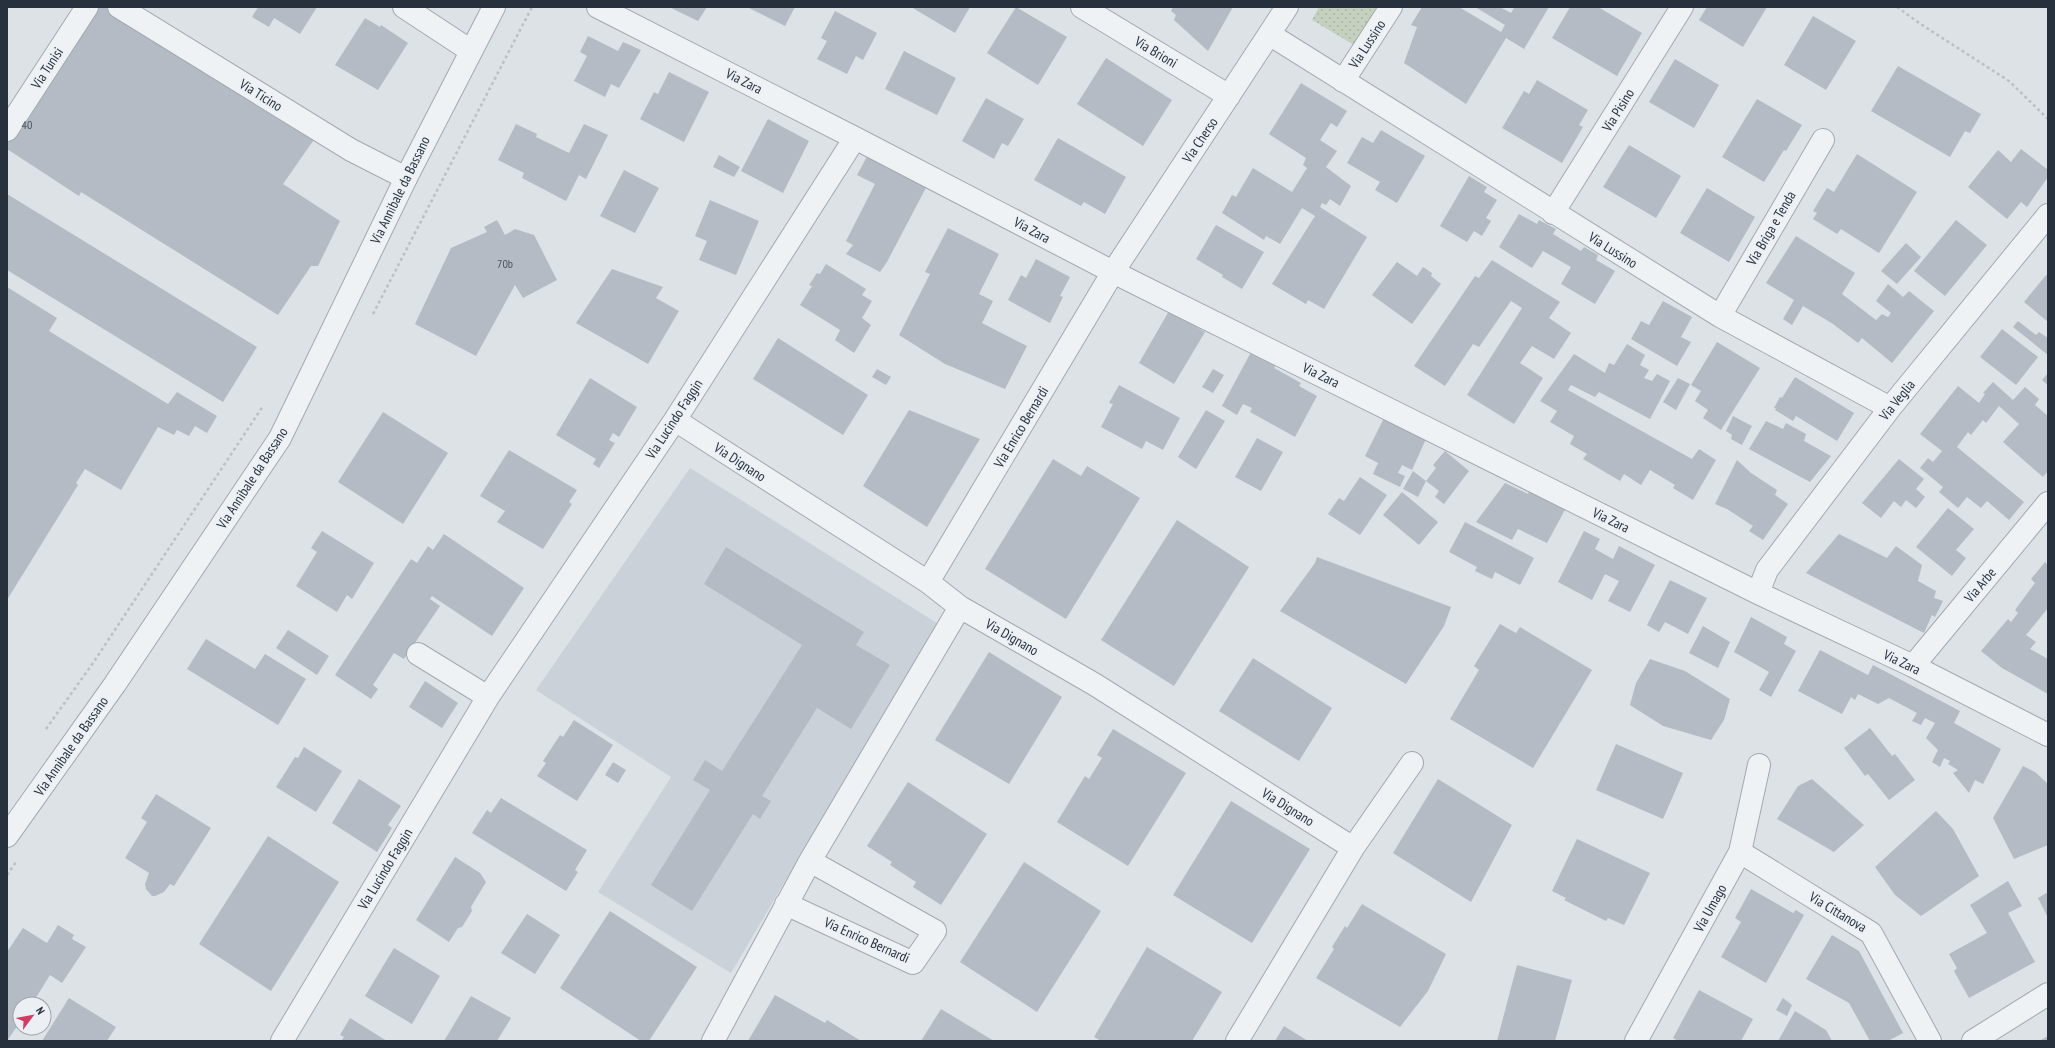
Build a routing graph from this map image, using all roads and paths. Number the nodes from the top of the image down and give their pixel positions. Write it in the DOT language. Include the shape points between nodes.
graph roads {
  1 [pos="87,7"];
  2 [pos="119,7"];
  3 [pos="404,7"];
  4 [pos="494,7"];
  5 [pos="598,7"];
  6 [pos="1082,7"];
  7 [pos="1287,7"];
  8 [pos="1391,7"];
  9 [pos="1682,7"];
  10 [pos="1897,7"];
  11 [pos="1269,34"];
  12 [pos="470,51"];
  13 [pos="1343,81"];
  14 [pos="1229,96"];
  15 [pos="2048,119"];
  16 [pos="7,130"];
  17 [pos="855,138"];
  18 [pos="1822,140"];
  19 [pos="406,178"];
  20 [pos="1554,213"];
  21 [pos="2048,215"];
  22 [pos="1113,272"];
  23 [pos="1720,316"];
  24 [pos="266,400"];
  25 [pos="1890,408"];
  26 [pos="675,420"];
  27 [pos="2048,503"];
  28 [pos="928,582"];
  29 [pos="1758,593"];
  30 [pos="960,607"];
  31 [pos="418,654"];
  32 [pos="1913,666"];
  33 [pos="488,697"];
  34 [pos="43,734"];
  35 [pos="2048,735"];
  36 [pos="1412,763"];
  37 [pos="1759,765"];
  38 [pos="7,836"];
  39 [pos="1353,848"];
  40 [pos="1740,852"];
  41 [pos="810,861"];
  42 [pos="786,904"];
  43 [pos="2048,994"];
  44 [pos="282,1041"];
  45 [pos="712,1041"];
  46 [pos="1237,1041"];
  47 [pos="1636,1041"];
  48 [pos="1930,1041"];
  49 [pos="1973,1041"];
  1 -- 16 [label="street, Via Tunisi"];
  2 -- 19 [label="street, Via Ticino" via="351,150"];
  3 -- 12 [label="street"];
  4 -- 12 [label="street, Via Annibale da Bassano"];
  5 -- 17 [label="street, Via Zara"];
  6 -- 14 [label="street, Via Brioni"];
  7 -- 11 [label="street, Via Cherso"];
  8 -- 13 [label="street, Via Lussino"];
  9 -- 20 [label="street, Via Pisino"];
  10 -- 15 [label="path" via="2009,81"];
  11 -- 13 [label="street, Via Lussino"];
  11 -- 14 [label="street, Via Cherso"];
  12 -- 19 [label="street, Via Annibale da Bassano"];
  13 -- 20 [label="street, Via Lussino"];
  14 -- 22 [label="street, Via Cherso"];
  17 -- 22 [label="street, Via Zara"];
  17 -- 26 [label="street, Via Lucindo Faggin"];
  18 -- 23 [label="street, Via Briga e Tenda"];
  19 -- 38 [label="street, Via Annibale da Bassano" via="280,438 115,684"];
  20 -- 23 [label="street, Via Lussino"];
  21 -- 25 [label="street, Via Veglia"];
  22 -- 28 [label="street, Via Enrico Bernardi"];
  22 -- 29 [label="street, Via Zara"];
  23 -- 25 [label="street, Via Lussino"];
  24 -- 34 [label="path"];
  25 -- 29 [label="street, Via Veglia" via="1767,570"];
  26 -- 28 [label="street, Via Dignano"];
  26 -- 33 [label="street, Via Lucindo Faggin"];
  27 -- 32 [label="street, Via Arbe"];
  28 -- 30 [label="street, Via Dignano"];
  29 -- 32 [label="street, Via Zara"];
  30 -- 39 [label="street, Via Dignano" via="1094,684"];
  30 -- 41 [label="street"];
  31 -- 33 [label="street"];
  32 -- 35 [label="street, Via Zara"];
  33 -- 44 [label="street, Via Lucindo Faggin"];
  36 -- 39 [label="street"];
  37 -- 40 [label="street, Via Umago"];
  39 -- 46 [label="street"];
  40 -- 47 [label="street, Via Umago"];
  40 -- 48 [label="street, Via Cittanova" via="1871,933"];
  41 -- 42 [label="street"];
  41 -- 42 [label="street, Via Enrico Bernardi" via="935,931 914,963"];
  42 -- 45 [label="street"];
  43 -- 49 [label="street"];
}
